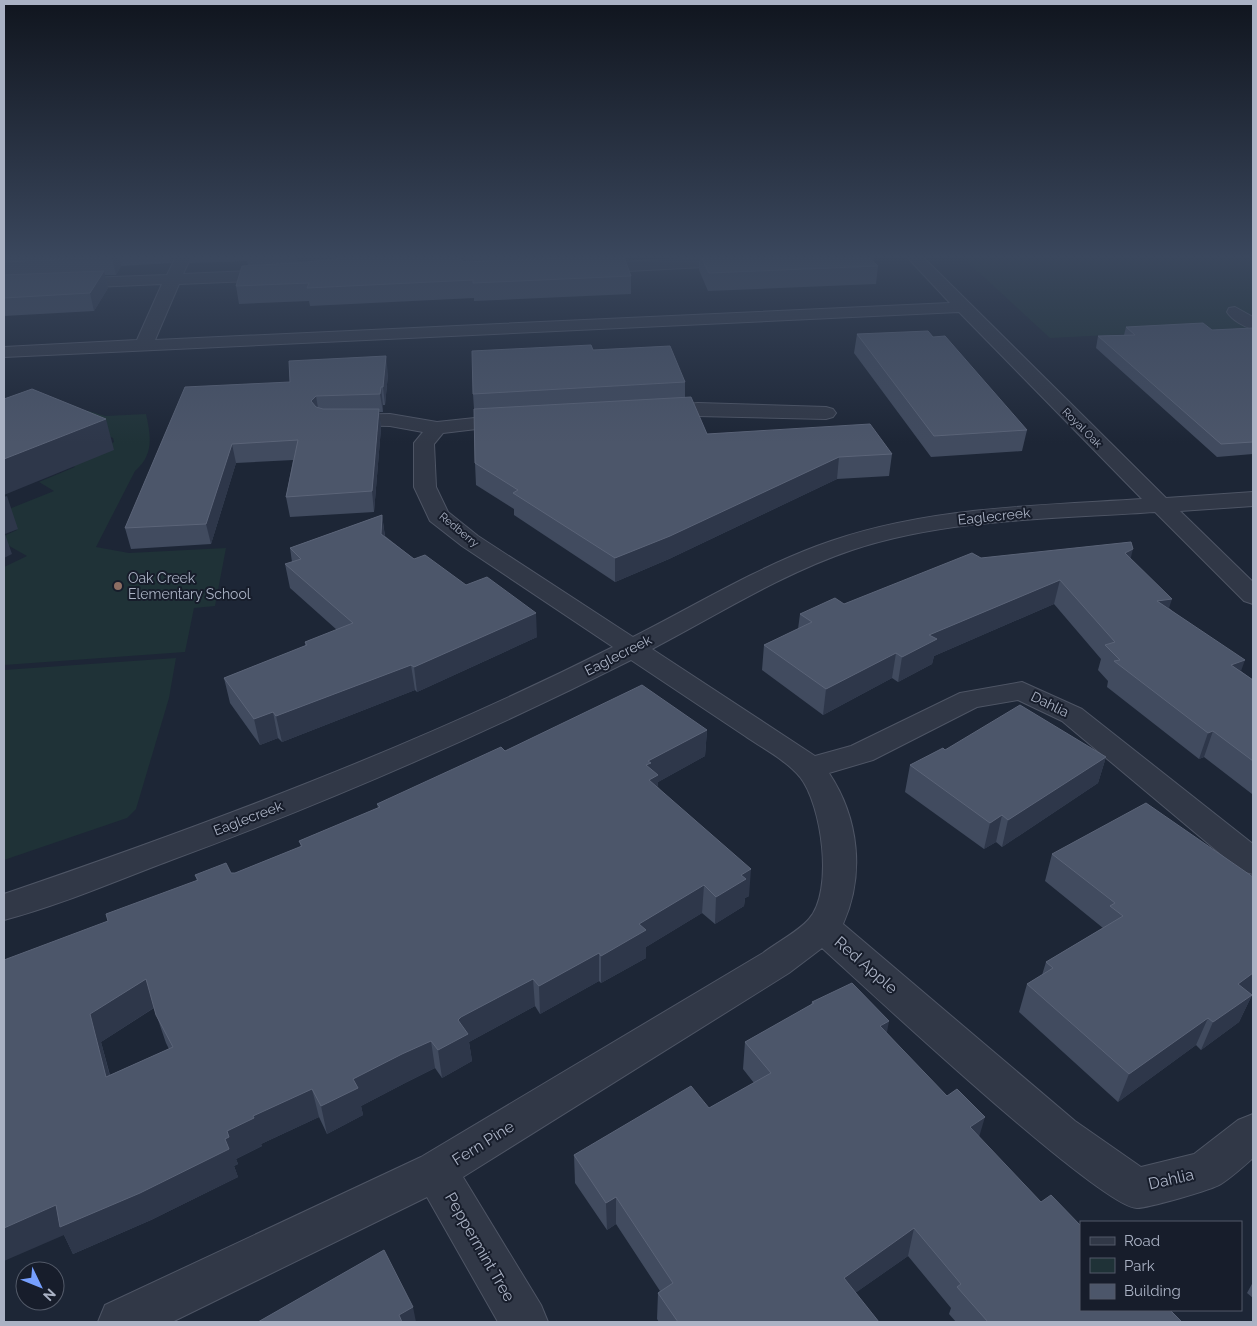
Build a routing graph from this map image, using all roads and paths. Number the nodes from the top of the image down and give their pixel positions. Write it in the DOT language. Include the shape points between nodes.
graph roads {
  1 [pos="156,319"];
  2 [pos="728,319"];
  3 [pos="973,319"];
  4 [pos="144,346"];
  5 [pos="4,352"];
  6 [pos="640,412"];
  7 [pos="826,413"];
  8 [pos="535,419"];
  9 [pos="326,420"];
  10 [pos="437,428"];
  11 [pos="1253,499"];
  12 [pos="1160,506"];
  13 [pos="1253,596"];
  14 [pos="630,649"];
  15 [pos="810,768"];
  16 [pos="1253,862"];
  17 [pos="4,907"];
  18 [pos="823,928"];
  19 [pos="1253,1133"];
  20 [pos="436,1172"];
  21 [pos="1136,1188"];
  22 [pos="122,1322"];
  23 [pos="524,1322"];
  1 -- 4 [label="street"];
  2 -- 4 [label="street"];
  3 -- 12 [label="street, Royal Oak"];
  4 -- 5 [label="street"];
  6 -- 7 [label="street" via="698,409"];
  8 -- 10 [label="street"];
  9 -- 10 [label="street" via="390,420"];
  10 -- 14 [label="street, Redberry" via="424,444 425,487 438,516"];
  11 -- 12 [label="street, Eaglecreek"];
  12 -- 13 [label="street, Royal Oak"];
  12 -- 14 [label="street, Eaglecreek" via="988,516 868,538 780,571"];
  14 -- 15 [label="street, Red Apple"];
  14 -- 17 [label="street, Eaglecreek" via="382,765 241,822"];
  15 -- 16 [label="street, Dahlia" via="862,753 970,699 1022,691 1072,714"];
  15 -- 18 [label="street, Red Apple" via="834,812 839,858 837,894"];
  18 -- 20 [label="street, Fern Pine" via="776,963"];
  18 -- 21 [label="street, Red Apple" via="1060,1134"];
  19 -- 21 [label="street, Dahlia" via="1205,1171"];
  20 -- 22 [label="street, Fern Pine"];
  20 -- 23 [label="street, Peppermint Tree"];
}
